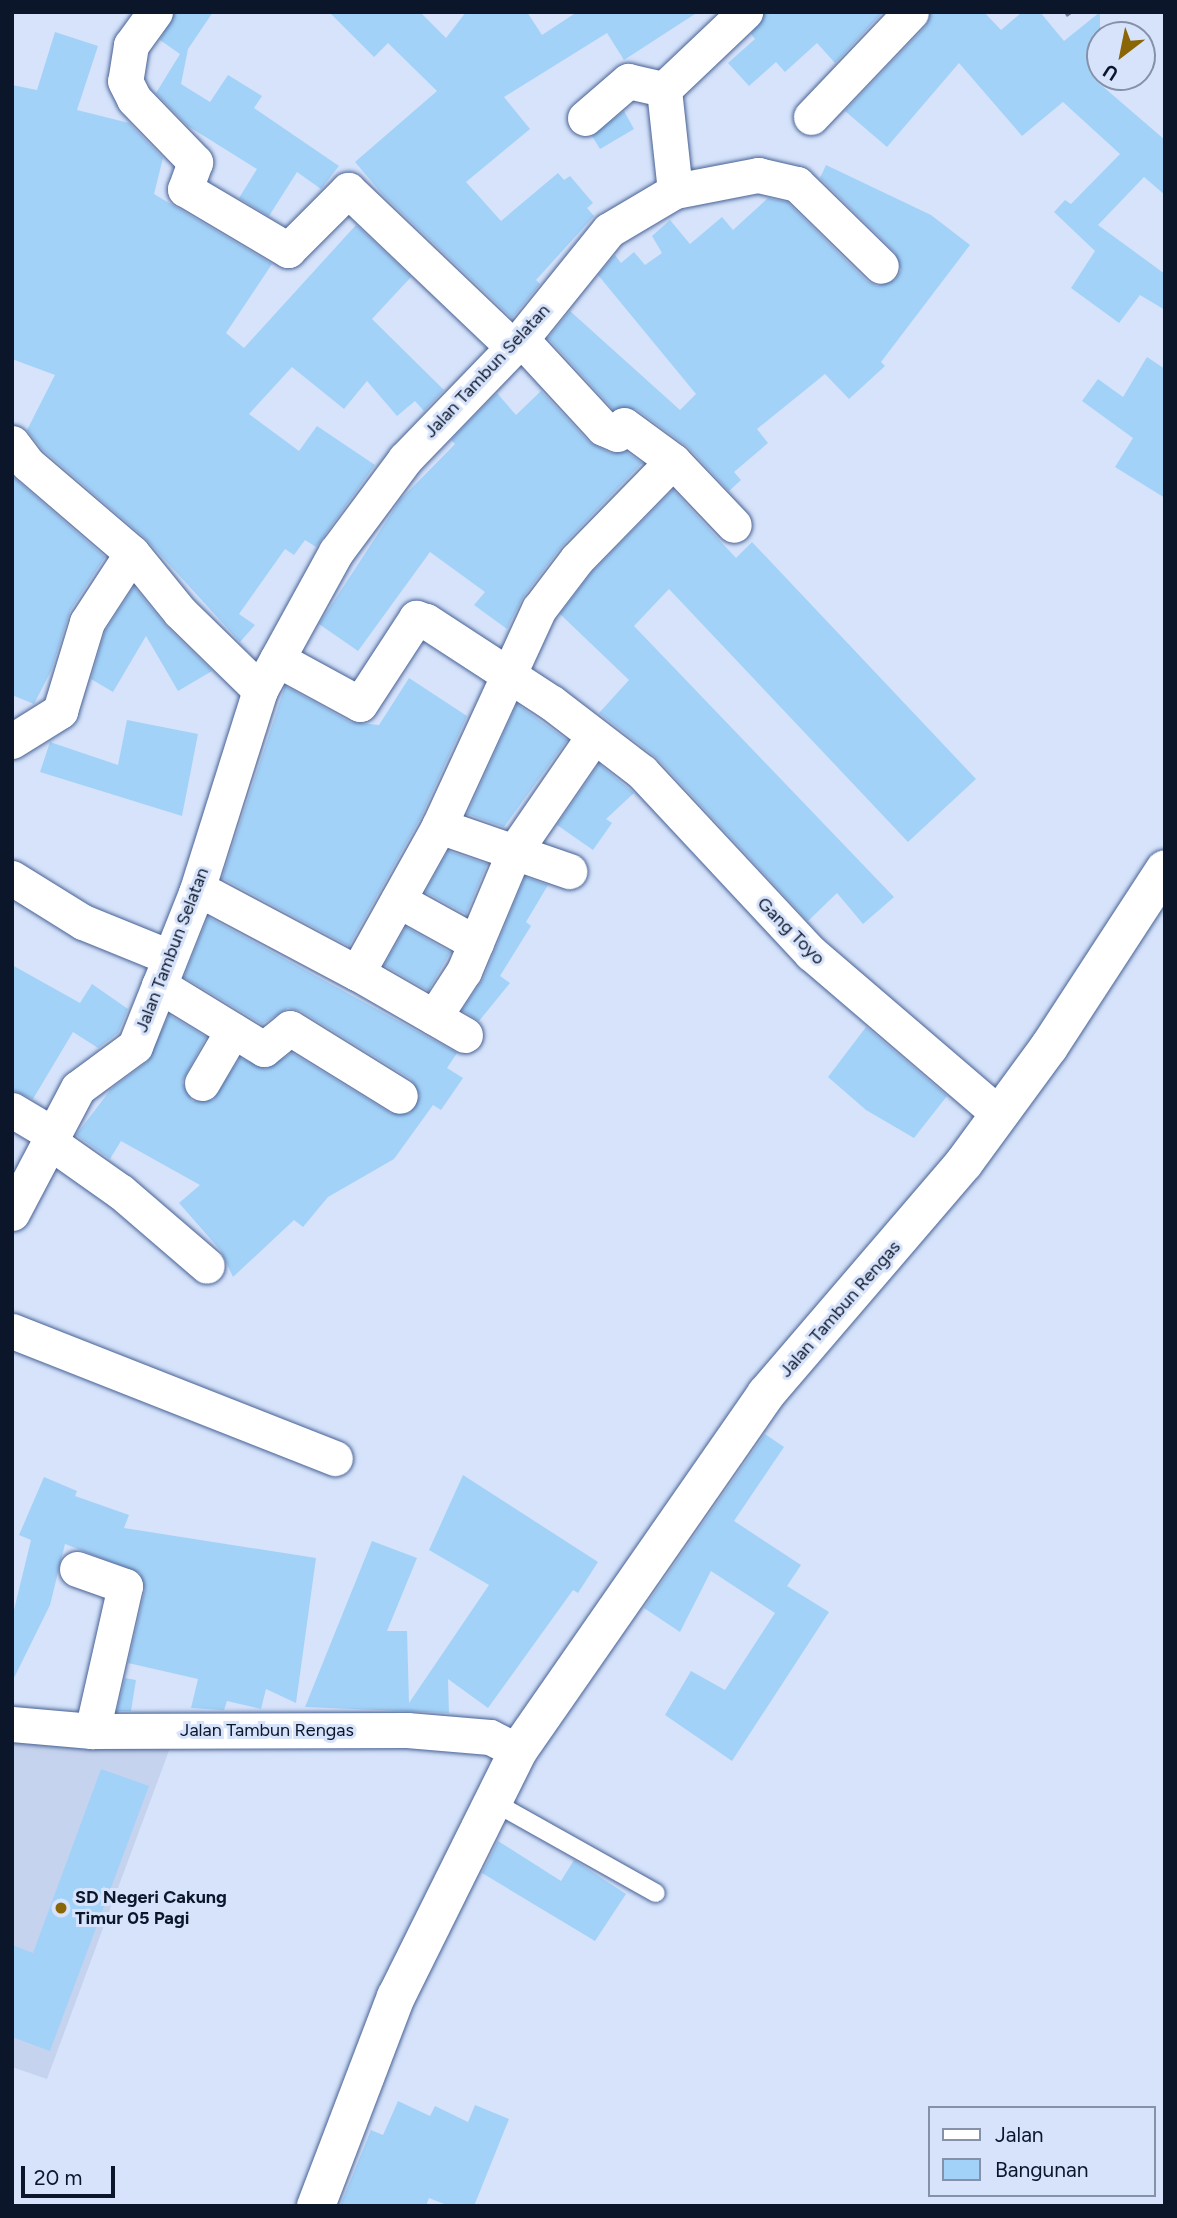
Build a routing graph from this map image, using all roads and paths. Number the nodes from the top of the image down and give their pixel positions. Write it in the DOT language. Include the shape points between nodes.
graph roads {
  1 [pos="155,12"];
  2 [pos="911,12"];
  3 [pos="733,17"];
  4 [pos="664,89"];
  5 [pos="811,117"];
  6 [pos="585,118"];
  7 [pos="675,191"];
  8 [pos="881,266"];
  9 [pos="517,343"];
  10 [pos="12,443"];
  11 [pos="673,461"];
  12 [pos="734,525"];
  13 [pos="132,553"];
  14 [pos="277,659"];
  15 [pos="506,671"];
  16 [pos="260,690"];
  17 [pos="593,737"];
  18 [pos="12,741"];
  19 [pos="439,826"];
  20 [pos="514,852"];
  21 [pos="1165,869"];
  22 [pos="569,871"];
  23 [pos="12,878"];
  24 [pos="196,893"];
  25 [pos="398,900"];
  26 [pos="476,943"];
  27 [pos="164,971"];
  28 [pos="357,973"];
  29 [pos="433,1017"];
  30 [pos="233,1030"];
  31 [pos="465,1035"];
  32 [pos="202,1083"];
  33 [pos="400,1096"];
  34 [pos="980,1099"];
  35 [pos="12,1110"];
  36 [pos="52,1138"];
  37 [pos="12,1213"];
  38 [pos="207,1266"];
  39 [pos="12,1331"];
  40 [pos="335,1458"];
  41 [pos="77,1569"];
  42 [pos="12,1724"];
  43 [pos="92,1731"];
  44 [pos="505,1745"];
  45 [pos="490,1800"];
  46 [pos="656,1893"];
  47 [pos="316,2206"];
  1 -- 9 [label="street" via="131,45 125,81 134,99 195,162 185,189 288,250 348,190"];
  2 -- 5 [label="street"];
  3 -- 4 [label="street"];
  4 -- 6 [label="street" via="628,81"];
  4 -- 7 [label="street"];
  7 -- 8 [label="street" via="758,175 797,184"];
  7 -- 9 [label="street, Jalan Tambun Selatan" via="610,230"];
  9 -- 11 [label="street" via="603,428 617,434 624,425"];
  9 -- 14 [label="street, Jalan Tambun Selatan" via="405,459 336,552"];
  10 -- 13 [label="street" via="28,464"];
  11 -- 12 [label="street"];
  11 -- 15 [label="street" via="577,559 538,609"];
  13 -- 16 [label="street" via="180,612"];
  13 -- 18 [label="street" via="88,622 60,711"];
  14 -- 15 [label="street, Gang Toyo" via="360,704 416,618"];
  14 -- 16 [label="street, Jalan Tambun Selatan"];
  15 -- 17 [label="street, Gang Toyo"];
  15 -- 19 [label="street"];
  16 -- 24 [label="street, Jalan Tambun Selatan"];
  17 -- 20 [label="street"];
  17 -- 34 [label="street, Gang Toyo" via="642,772 811,953"];
  19 -- 20 [label="street"];
  19 -- 25 [label="street"];
  20 -- 22 [label="street"];
  20 -- 26 [label="street"];
  21 -- 34 [label="street, Jalan Tambun Rengas"];
  23 -- 27 [label="street"];
  24 -- 27 [label="street, Jalan Tambun Selatan"];
  24 -- 28 [label="street" via="212,896"];
  25 -- 26 [label="street"];
  25 -- 28 [label="street"];
  26 -- 29 [label="street"];
  27 -- 30 [label="street"];
  27 -- 36 [label="street, Jalan Tambun Selatan" via="135,1046 80,1085"];
  28 -- 29 [label="street"];
  29 -- 31 [label="street"];
  30 -- 32 [label="street"];
  30 -- 33 [label="street" via="268,1049 290,1028"];
  34 -- 44 [label="street, Jalan Tambun Rengas" via="928,1209 766,1394"];
  35 -- 36 [label="street"];
  36 -- 37 [label="street, Jalan Tambun Selatan"];
  36 -- 38 [label="street"];
  39 -- 40 [label="street"];
  41 -- 43 [label="street" via="125,1586"];
  42 -- 43 [label="street, Jalan Tambun Rengas"];
  43 -- 44 [label="street, Jalan Tambun Rengas" via="407,1730"];
  44 -- 45 [label="street, Jalan Tambun Rengas"];
  45 -- 46 [label="lane"];
  45 -- 47 [label="street, Jalan Tambun Rengas" via="396,1997"];
}
